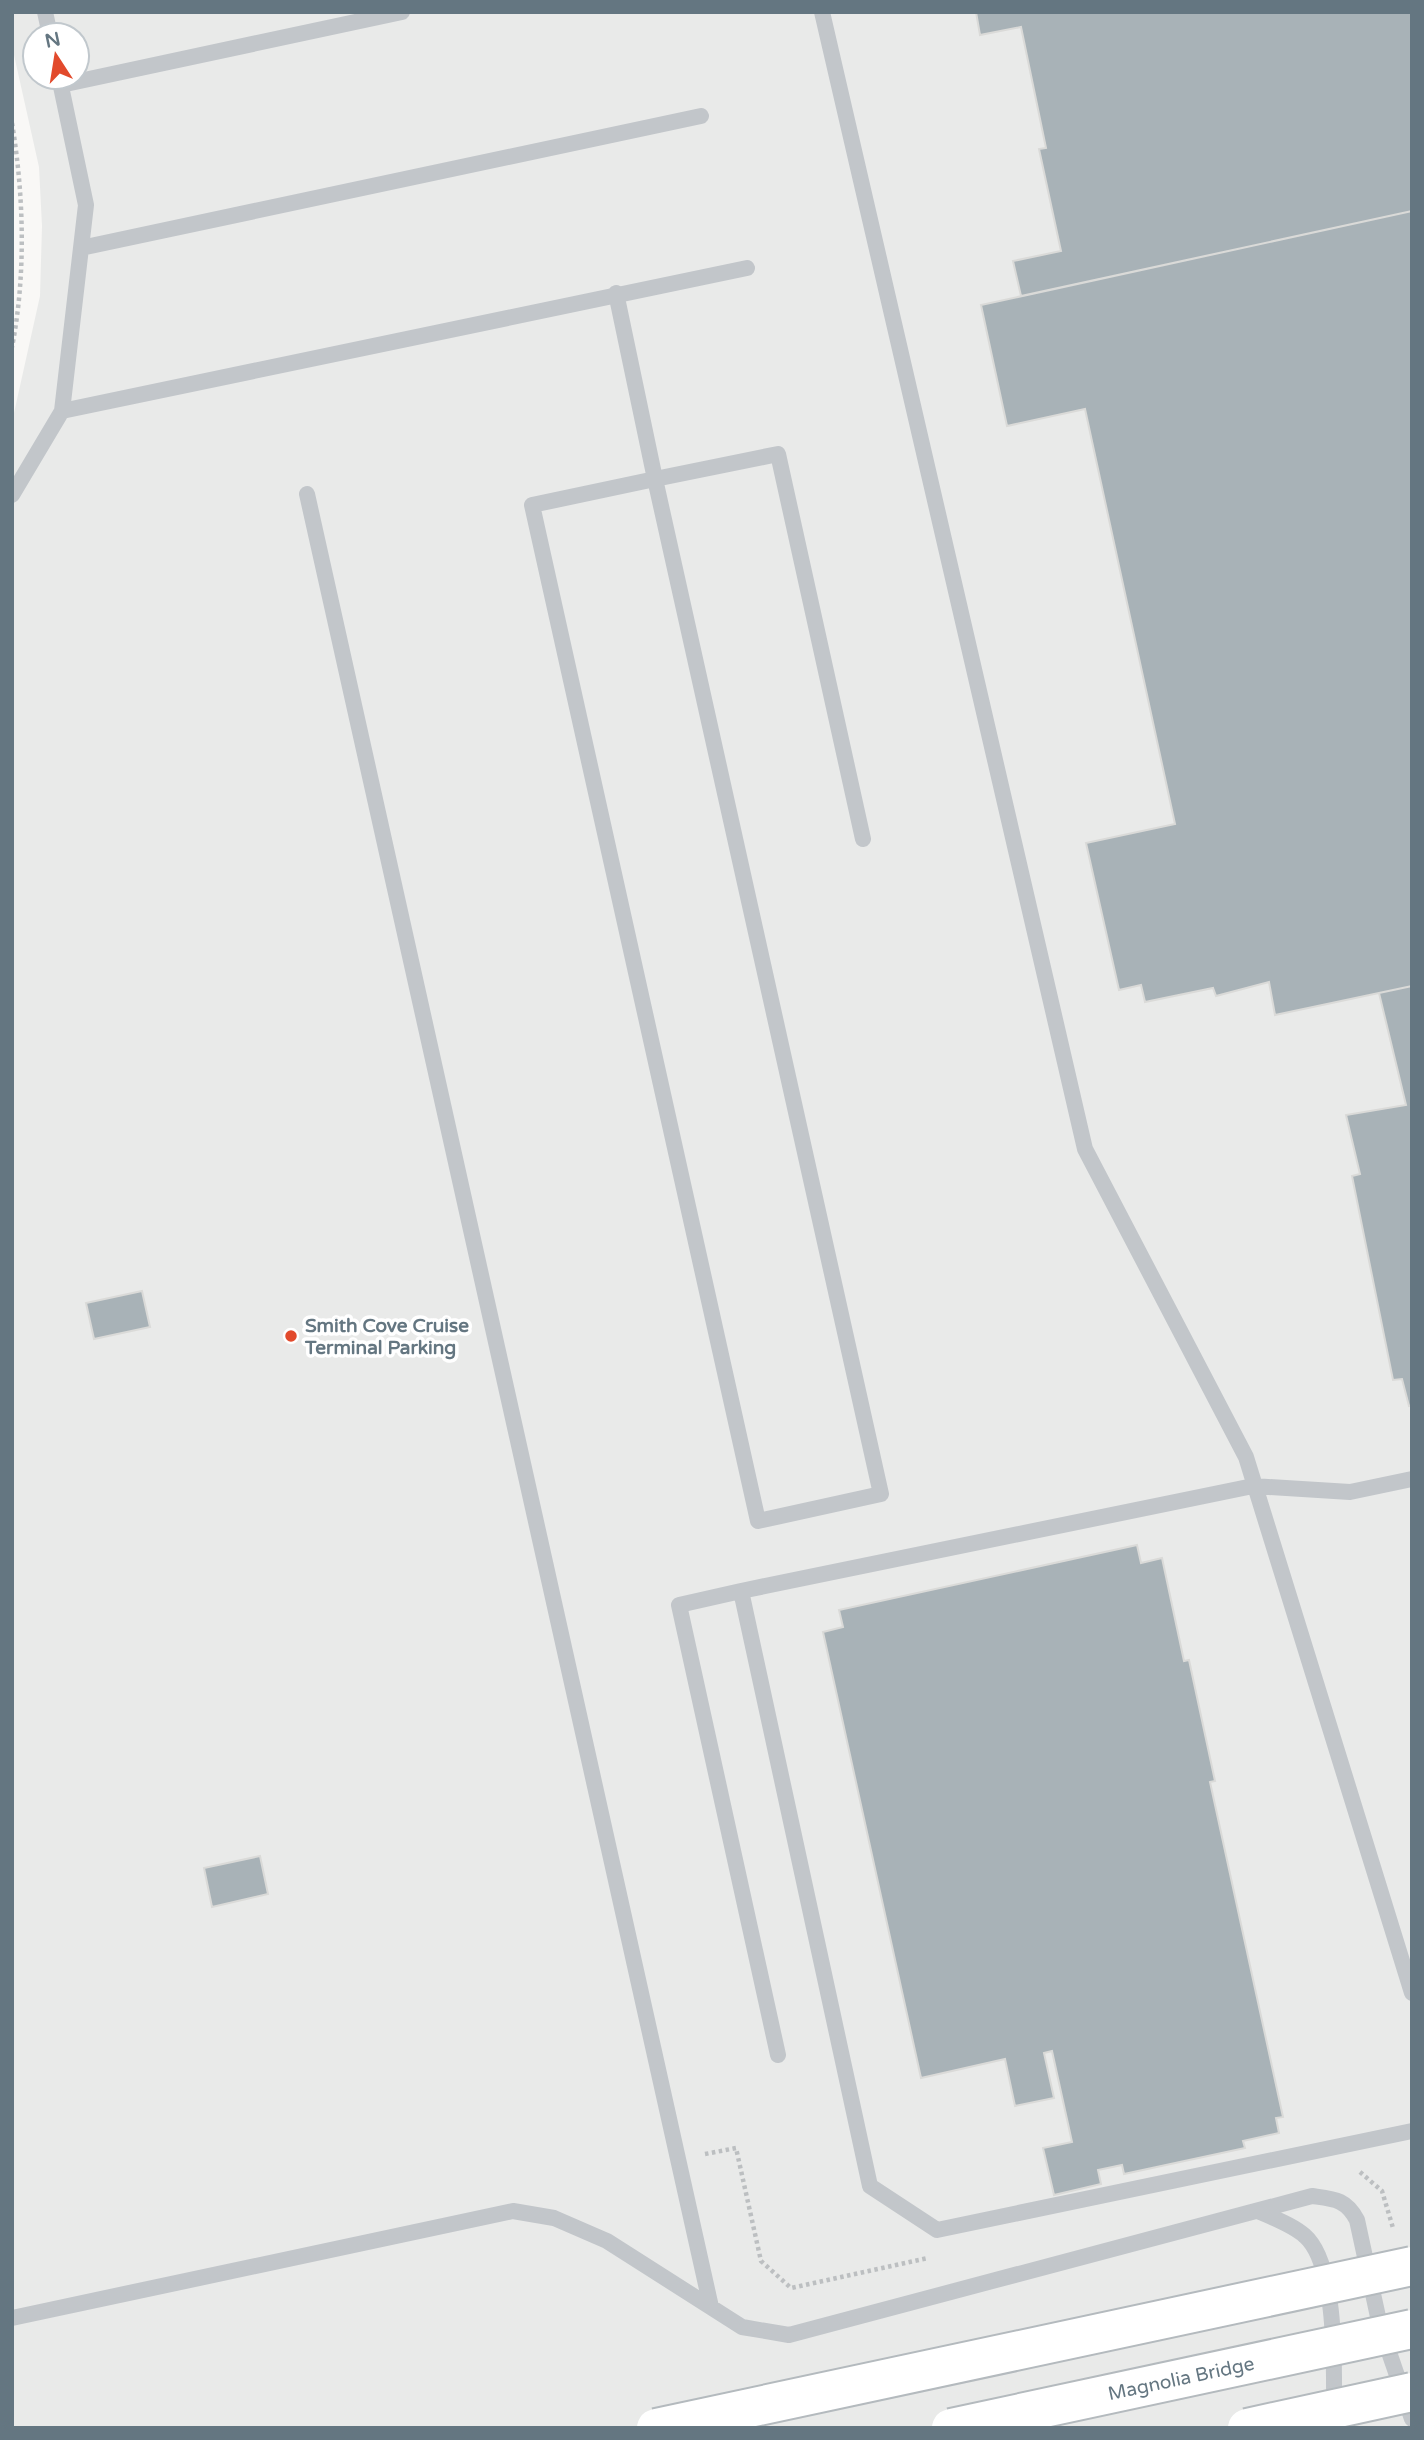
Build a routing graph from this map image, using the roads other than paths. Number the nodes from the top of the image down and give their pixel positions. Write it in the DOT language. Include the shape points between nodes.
graph roads {
  1 [pos="402,12"];
  2 [pos="822,12"];
  3 [pos="91,75"];
  4 [pos="62,91"];
  5 [pos="701,116"];
  6 [pos="81,248"];
  7 [pos="747,268"];
  8 [pos="616,293"];
  9 [pos="62,411"];
  10 [pos="655,478"];
  11 [pos="307,494"];
  12 [pos="12,495"];
  13 [pos="863,839"];
  14 [pos="1412,1479"];
  15 [pos="1253,1486"];
  16 [pos="741,1591"];
  17 [pos="1412,1993"];
  18 [pos="778,2054"];
  19 [pos="1412,2131"];
  20 [pos="1258,2211"];
  21 [pos="1412,2266"];
  22 [pos="711,2307"];
  23 [pos="12,2318"];
  24 [pos="1412,2329"];
  25 [pos="1412,2392"];
  26 [pos="1412,2419"];
  27 [pos="1335,2427"];
  28 [pos="656,2428"];
  29 [pos="951,2428"];
  30 [pos="1247,2428"];
  1 -- 3 [label="lane"];
  2 -- 15 [label="lane" via="1085,1149 1246,1457"];
  4 -- 6 [label="lane" via="86,205"];
  5 -- 6 [label="lane"];
  6 -- 9 [label="lane"];
  7 -- 8 [label="lane"];
  8 -- 9 [label="lane"];
  8 -- 10 [label="lane"];
  9 -- 12 [label="lane"];
  10 -- 10 [label="lane" via="532,505 758,1521 881,1494"];
  10 -- 13 [label="lane" via="778,454"];
  11 -- 22 [label="lane"];
  14 -- 15 [label="lane" via="1350,1492"];
  15 -- 16 [label="lane"];
  15 -- 17 [label="lane"];
  16 -- 18 [label="lane" via="679,1605"];
  16 -- 19 [label="lane" via="870,2186 937,2230"];
  20 -- 22 [label="lane" via="789,2334 742,2327"];
  20 -- 26 [label="lane" via="1312,2196 1341,2200 1351,2207 1380,2326"];
  20 -- 27 [label="lane" via="1305,2235 1322,2262 1333,2328"];
  21 -- 28 [label="main road, bridge"];
  22 -- 23 [label="lane" via="607,2241 554,2218 513,2211"];
  24 -- 29 [label="main road, Magnolia Bridge, bridge"];
  25 -- 30 [label="main road, bridge"];
}
